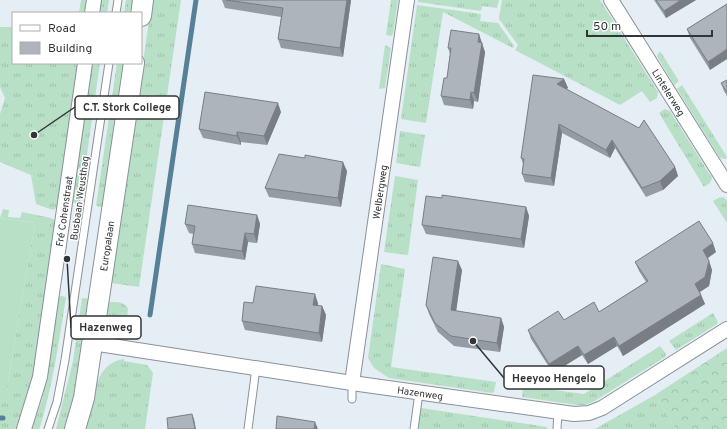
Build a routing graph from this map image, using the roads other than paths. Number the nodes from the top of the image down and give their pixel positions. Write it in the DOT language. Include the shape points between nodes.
graph roads {
  1 [pos="94,0"];
  2 [pos="118,0"];
  3 [pos="143,0"];
  4 [pos="407,0"];
  5 [pos="611,0"];
  6 [pos="92,12"];
  7 [pos="116,12"];
  8 [pos="142,12"];
  9 [pos="85,64"];
  10 [pos="109,64"];
  11 [pos="134,64"];
  12 [pos="727,185"];
  13 [pos="727,329"];
  14 [pos="92,343"];
  15 [pos="256,368"];
  16 [pos="352,383"];
  17 [pos="419,393"];
  18 [pos="352,399"];
  19 [pos="558,412"];
  20 [pos="24,429"];
  21 [pos="48,429"];
  22 [pos="76,429"];
  23 [pos="248,429"];
  24 [pos="414,429"];
  25 [pos="557,429"];
  1 -- 6 [label="street"];
  2 -- 7 [label="lane"];
  3 -- 8 [label="street"];
  4 -- 16 [label="street, Welbergweg"];
  5 -- 12 [label="street, Lintelerweg"];
  9 -- 20 [label="street, Fré Cohenstraat" via="40,377"];
  10 -- 21 [label="lane, Busbaan Weusthag" via="65,360 57,402"];
  11 -- 14 [label="street, Europalaan"];
  13 -- 19 [label="street, Hazenweg" via="602,408 589,413"];
  14 -- 15 [label="street, Hazenweg"];
  14 -- 22 [label="street, Europalaan" via="84,398"];
  15 -- 16 [label="street, Hazenweg"];
  15 -- 23 [label="lane"];
  16 -- 17 [label="street, Hazenweg"];
  16 -- 18 [label="lane"];
  17 -- 19 [label="street, Hazenweg"];
  17 -- 24 [label="lane"];
  19 -- 25 [label="lane"];
}
